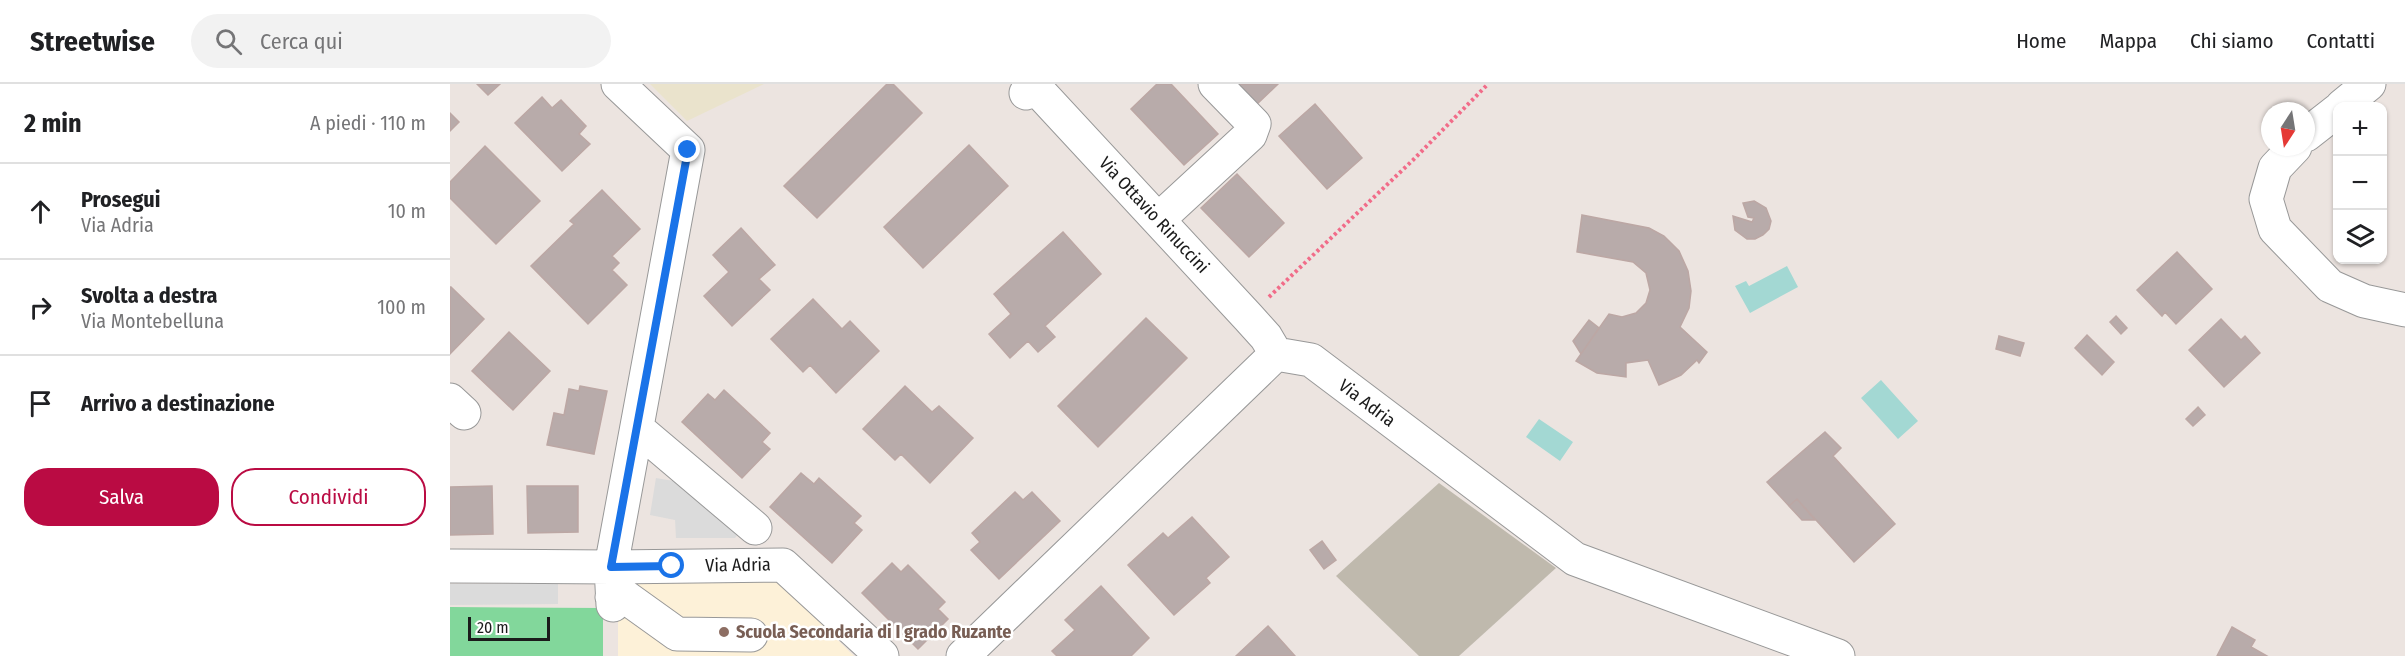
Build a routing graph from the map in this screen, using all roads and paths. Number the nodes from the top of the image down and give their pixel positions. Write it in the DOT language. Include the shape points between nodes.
graph roads {
  1 [pos="618,84"];
  2 [pos="1215,84"];
  3 [pos="1488,84"];
  4 [pos="2369,84"];
  5 [pos="1031,88"];
  6 [pos="2347,102"];
  7 [pos="2333,113"];
  8 [pos="2315,128"];
  9 [pos="2287,156"];
  10 [pos="1159,219"];
  11 [pos="1264,301"];
  12 [pos="2405,310"];
  13 [pos="1276,354"];
  14 [pos="638,429"];
  15 [pos="755,528"];
  16 [pos="450,566"];
  17 [pos="612,590"];
  18 [pos="751,635"];
  19 [pos="882,656"];
  20 [pos="963,656"];
  21 [pos="1838,656"];
  1 -- 14 [label="street" via="688,150"];
  2 -- 10 [label="street" via="1254,124 1250,135"];
  3 -- 11 [label="path"];
  4 -- 6 [label="street"];
  5 -- 10 [label="street, Via Ottavio Rinuccini"];
  7 -- 8 [label="street"];
  9 -- 12 [label="street" via="2276,168 2266,199 2275,229 2330,286 2364,301"];
  10 -- 13 [label="street, Via Ottavio Rinuccini" via="1266,337"];
  13 -- 20 [label="street"];
  13 -- 21 [label="street, Via Adria" via="1311,360 1575,559"];
  14 -- 15 [label="street"];
  14 -- 17 [label="street"];
  16 -- 17 [label="street, Via Adria"];
  17 -- 18 [label="street" via="677,634"];
  17 -- 19 [label="street, Via Adria" via="783,565"];
}
